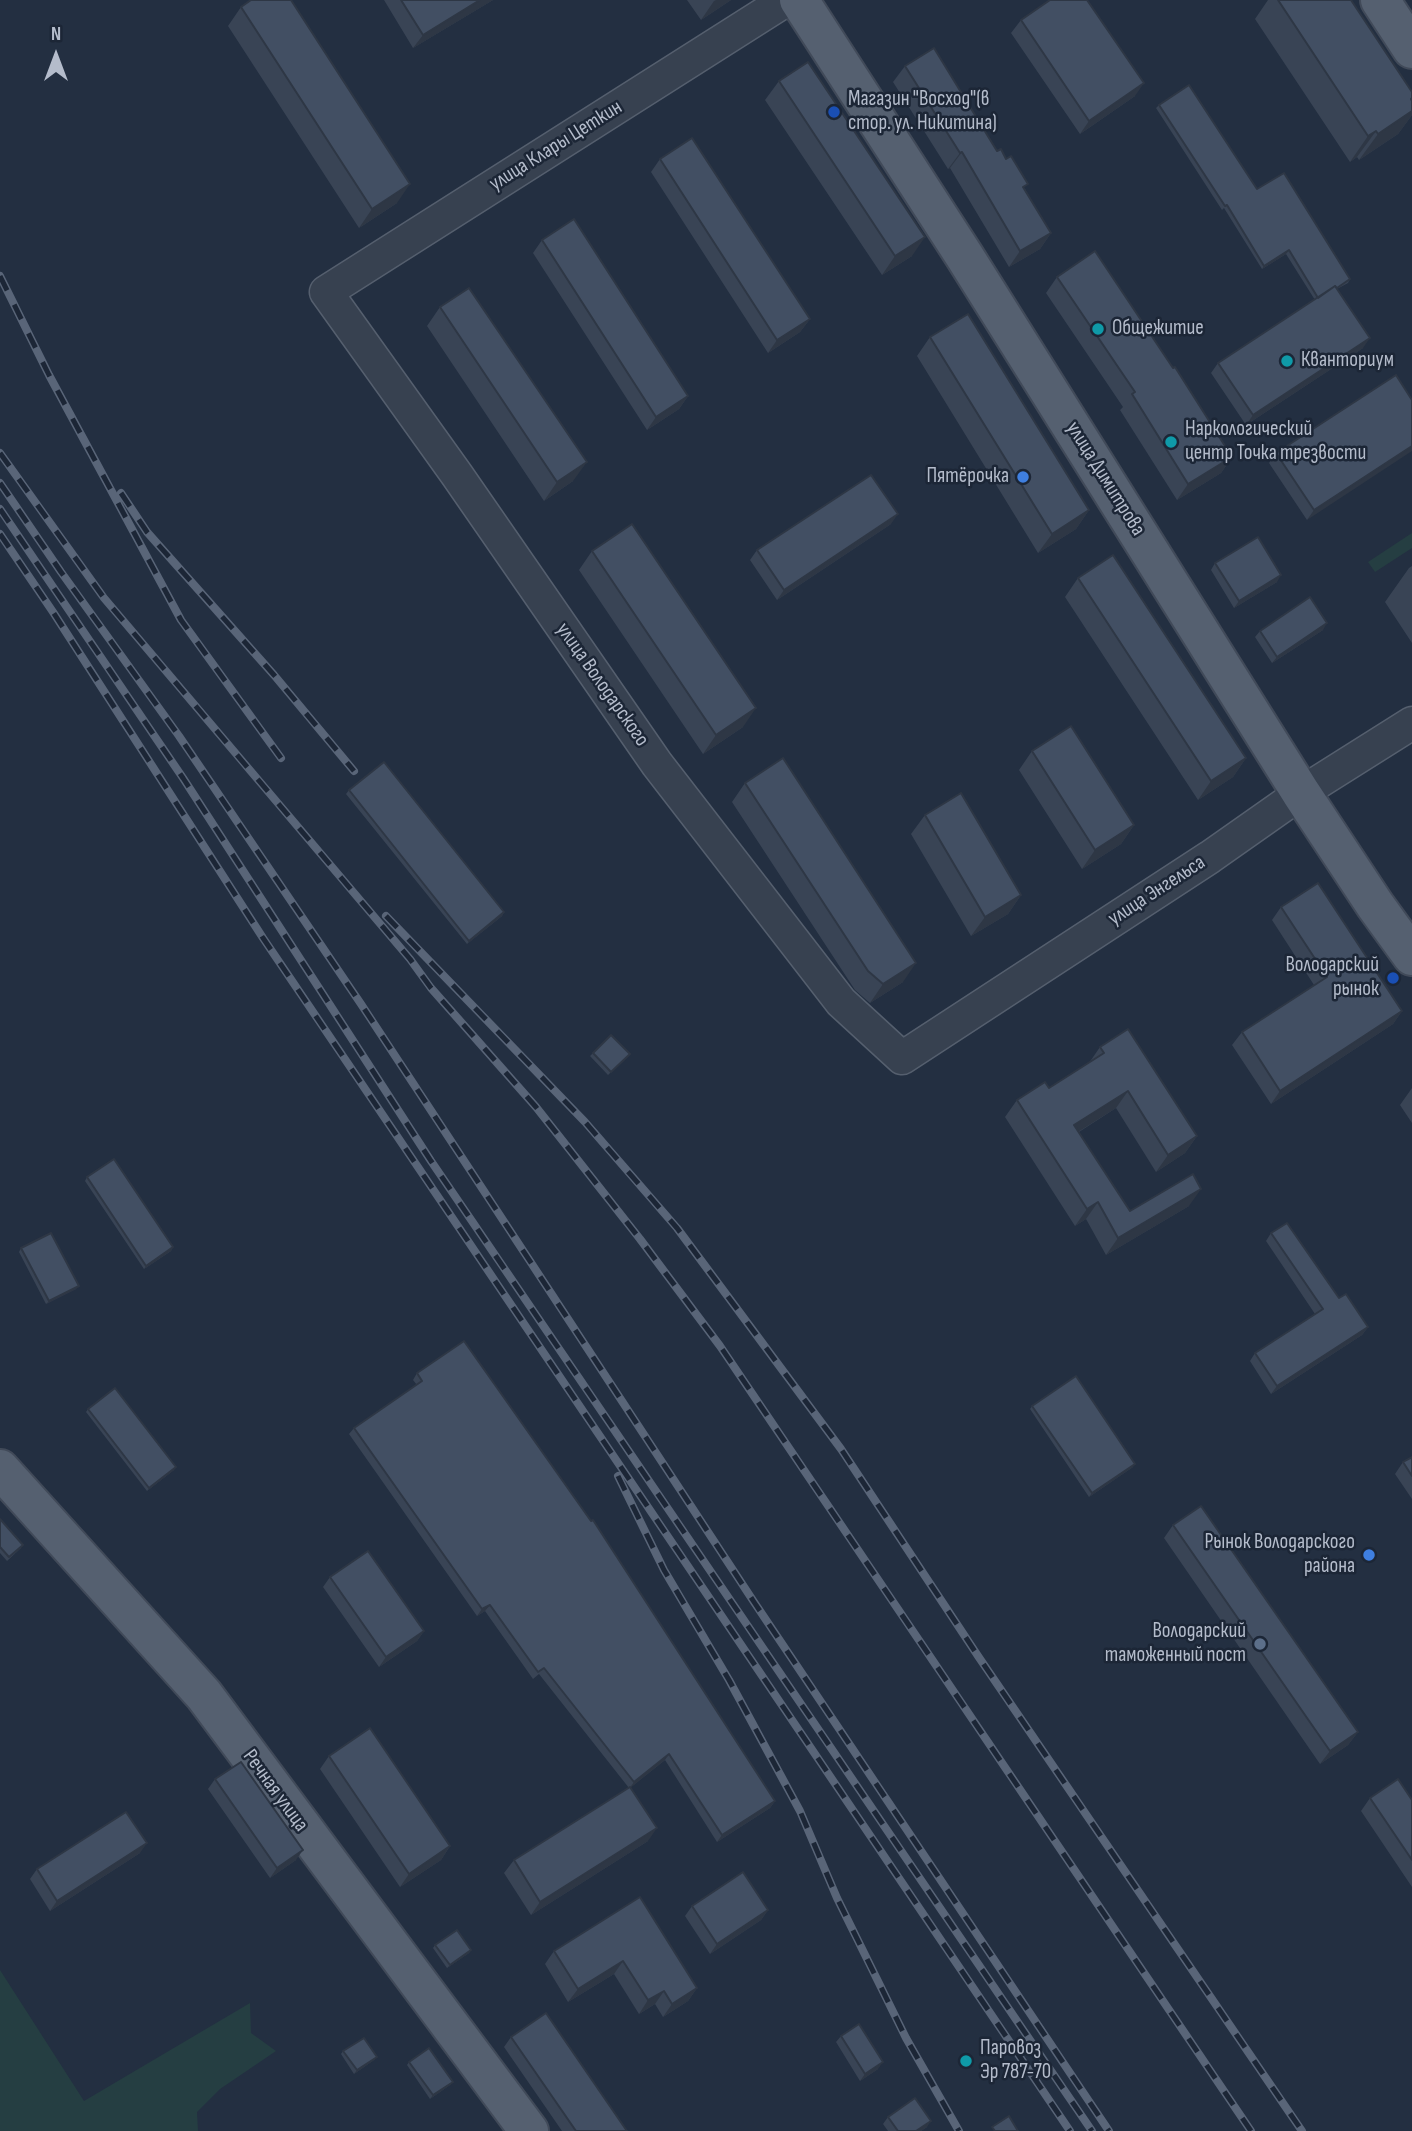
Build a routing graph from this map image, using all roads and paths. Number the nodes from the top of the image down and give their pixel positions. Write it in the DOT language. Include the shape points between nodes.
graph roads {
  1 [pos="786,0"];
  2 [pos="799,0"];
  3 [pos="1380,0"];
  4 [pos="1412,49"];
  5 [pos="326,292"];
  6 [pos="1412,723"];
  7 [pos="1301,793"];
  8 [pos="1412,956"];
  9 [pos="902,1058"];
  10 [pos="0,1469"];
  11 [pos="529,2131"];
  1 -- 5 [label="street, улица Клары Цеткин"];
  2 -- 7 [label="main road, улица Димитрова"];
  3 -- 4 [label="main road"];
  5 -- 9 [label="street, улица Володарского" via="657,764 841,1002"];
  6 -- 7 [label="street, улица Энгельса"];
  7 -- 8 [label="main road, улица Димитрова"];
  7 -- 9 [label="street, улица Энгельса"];
  10 -- 11 [label="main road, Речная улица" via="204,1695"];
}
